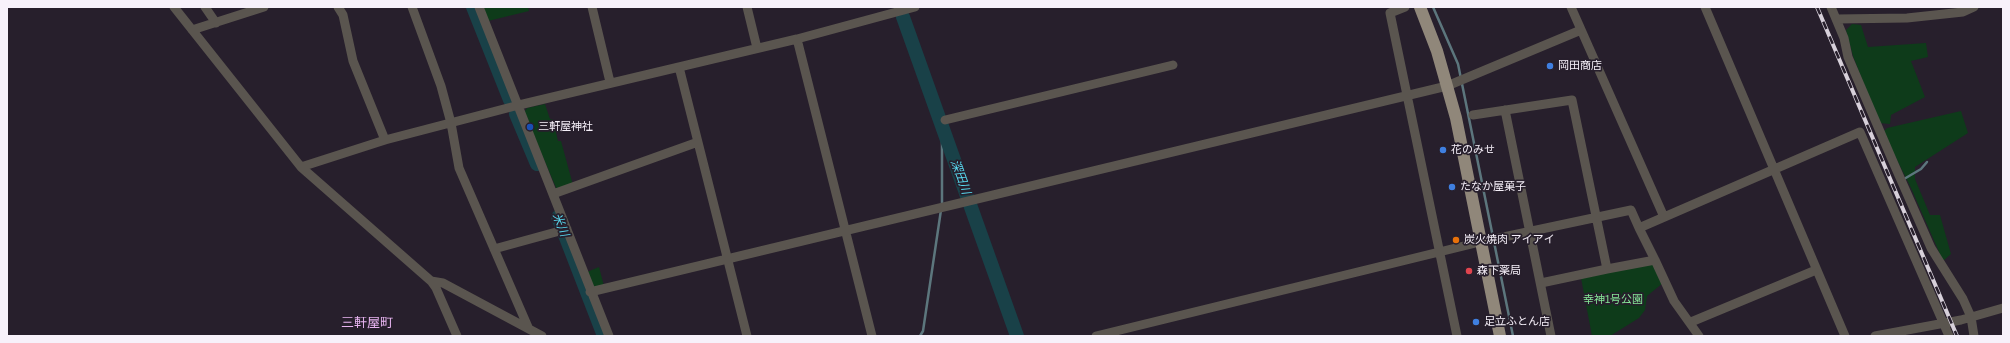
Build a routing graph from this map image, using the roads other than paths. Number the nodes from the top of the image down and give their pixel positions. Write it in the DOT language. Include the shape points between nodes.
graph roads {
  1 [pos="174,7"];
  2 [pos="205,7"];
  3 [pos="264,7"];
  4 [pos="338,7"];
  5 [pos="412,7"];
  6 [pos="479,7"];
  7 [pos="592,7"];
  8 [pos="747,7"];
  9 [pos="915,7"];
  10 [pos="1405,7"];
  11 [pos="1420,7"];
  12 [pos="1571,7"];
  13 [pos="1705,7"];
  14 [pos="1831,7"];
  15 [pos="1974,7"];
  16 [pos="896,10"];
  17 [pos="1837,19"];
  18 [pos="216,23"];
  19 [pos="192,30"];
  20 [pos="1581,30"];
  21 [pos="797,39"];
  22 [pos="757,48"];
  23 [pos="1173,65"];
  24 [pos="679,67"];
  25 [pos="610,82"];
  26 [pos="1447,86"];
  27 [pos="1408,95"];
  28 [pos="519,104"];
  29 [pos="1505,110"];
  30 [pos="1473,116"];
  31 [pos="945,120"];
  32 [pos="450,123"];
  33 [pos="385,140"];
  34 [pos="698,142"];
  35 [pos="300,167"];
  36 [pos="1774,170"];
  37 [pos="553,194"];
  38 [pos="1664,217"];
  39 [pos="1596,218"];
  40 [pos="1639,228"];
  41 [pos="567,230"];
  42 [pos="845,232"];
  43 [pos="1530,232"];
  44 [pos="1480,242"];
  45 [pos="494,249"];
  46 [pos="1439,252"];
  47 [pos="727,260"];
  48 [pos="1655,260"];
  49 [pos="1607,269"];
  50 [pos="1816,270"];
  51 [pos="431,281"];
  52 [pos="1541,283"];
  53 [pos="590,292"];
  54 [pos="2003,308"];
  55 [pos="1971,317"];
  56 [pos="1691,322"];
  57 [pos="1944,324"];
  58 [pos="528,327"];
  59 [pos="457,336"];
  60 [pos="542,336"];
  61 [pos="609,336"];
  62 [pos="747,336"];
  63 [pos="872,336"];
  64 [pos="1096,336"];
  65 [pos="1456,336"];
  66 [pos="1500,336"];
  67 [pos="1551,336"];
  68 [pos="1699,336"];
  69 [pos="1845,336"];
  70 [pos="1875,336"];
  71 [pos="1949,336"];
  72 [pos="1974,336"];
  1 -- 19 [label="street"];
  2 -- 18 [label="street"];
  3 -- 18 [label="street"];
  4 -- 33 [label="street" via="343,16 353,61"];
  5 -- 32 [label="street" via="441,86"];
  6 -- 28 [label="street"];
  7 -- 25 [label="street"];
  8 -- 22 [label="street"];
  9 -- 16 [label="street"];
  10 -- 27 [label="street" via="1390,14"];
  11 -- 26 [label="main road"];
  12 -- 20 [label="street"];
  13 -- 36 [label="street"];
  14 -- 17 [label="street"];
  15 -- 17 [label="street" via="1963,12 1907,18"];
  16 -- 21 [label="street"];
  17 -- 55 [label="street" via="1848,57 1930,248 1963,299"];
  18 -- 19 [label="street"];
  19 -- 35 [label="street"];
  20 -- 26 [label="street"];
  20 -- 38 [label="street"];
  21 -- 22 [label="street"];
  21 -- 42 [label="street"];
  22 -- 24 [label="street"];
  23 -- 31 [label="street"];
  24 -- 25 [label="street"];
  24 -- 34 [label="street"];
  25 -- 28 [label="street"];
  26 -- 27 [label="street"];
  26 -- 44 [label="main road" via="1456,118"];
  27 -- 42 [label="street"];
  27 -- 46 [label="street"];
  28 -- 32 [label="street"];
  28 -- 37 [label="street"];
  29 -- 30 [label="street"];
  29 -- 39 [label="street" via="1572,100"];
  29 -- 43 [label="street"];
  32 -- 33 [label="street"];
  32 -- 45 [label="street" via="459,168"];
  33 -- 35 [label="street"];
  34 -- 37 [label="street"];
  34 -- 47 [label="street"];
  35 -- 51 [label="street"];
  36 -- 38 [label="street"];
  36 -- 50 [label="street"];
  36 -- 57 [label="street" via="1860,132"];
  37 -- 41 [label="street"];
  38 -- 40 [label="street"];
  39 -- 40 [label="street" via="1631,210"];
  39 -- 43 [label="street"];
  39 -- 49 [label="street"];
  40 -- 48 [label="street"];
  41 -- 45 [label="street"];
  41 -- 53 [label="street"];
  42 -- 47 [label="street"];
  42 -- 63 [label="street"];
  43 -- 44 [label="street"];
  43 -- 52 [label="street"];
  44 -- 46 [label="street"];
  44 -- 66 [label="main road"];
  45 -- 58 [label="street"];
  46 -- 64 [label="street"];
  46 -- 65 [label="street"];
  47 -- 53 [label="street"];
  47 -- 62 [label="street"];
  48 -- 49 [label="street"];
  48 -- 56 [label="street" via="1680,312"];
  49 -- 52 [label="street"];
  50 -- 56 [label="street"];
  50 -- 69 [label="street"];
  51 -- 58 [label="street" via="443,283 519,325"];
  51 -- 59 [label="street"];
  52 -- 67 [label="street"];
  53 -- 61 [label="street"];
  54 -- 55 [label="street"];
  55 -- 57 [label="street"];
  55 -- 72 [label="street"];
  56 -- 68 [label="street"];
  57 -- 70 [label="street"];
  57 -- 71 [label="street"];
  58 -- 60 [label="street"];
}
